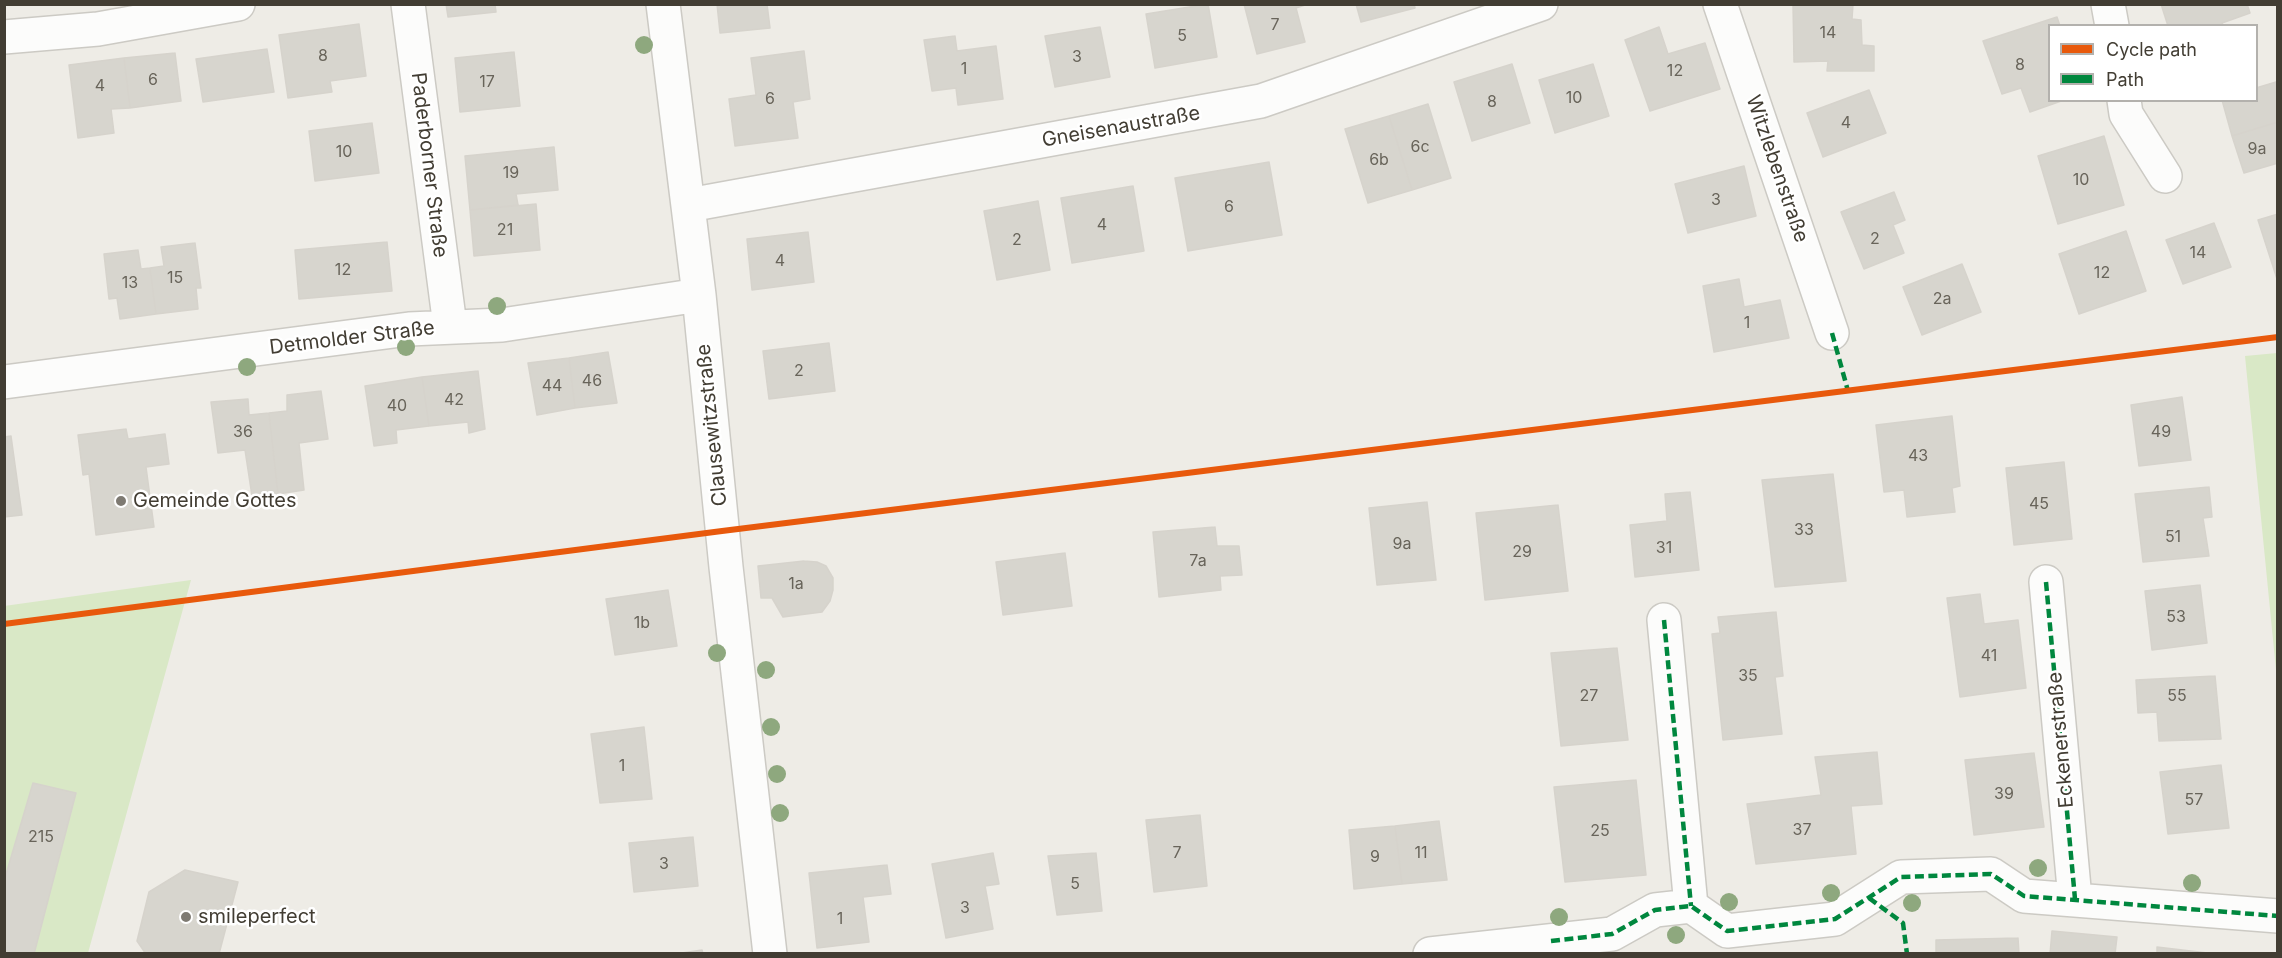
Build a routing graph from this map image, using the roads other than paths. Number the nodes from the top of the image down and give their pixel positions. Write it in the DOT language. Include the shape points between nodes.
graph roads {
  1 [pos="238,4"];
  2 [pos="408,4"];
  3 [pos="663,4"];
  4 [pos="1541,4"];
  5 [pos="1720,4"];
  6 [pos="2108,4"];
  7 [pos="2112,24"];
  8 [pos="4,37"];
  9 [pos="2124,102"];
  10 [pos="2165,176"];
  11 [pos="689,205"];
  12 [pos="699,295"];
  13 [pos="450,326"];
  14 [pos="1832,333"];
  15 [pos="4,382"];
  16 [pos="2046,582"];
  17 [pos="1664,620"];
  18 [pos="2075,898"];
  19 [pos="1691,906"];
  20 [pos="2277,916"];
  21 [pos="770,954"];
  22 [pos="1430,954"];
  1 -- 8 [label="street" via="98,29"];
  2 -- 13 [label="street, Paderborner Straße"];
  3 -- 11 [label="street, Clausewitzstraße"];
  4 -- 11 [label="street, Gneisenaustraße" via="1261,101"];
  5 -- 14 [label="street, Witzlebenstraße"];
  6 -- 7 [label="street"];
  9 -- 10 [label="street" via="2126,114"];
  11 -- 12 [label="street, Clausewitzstraße"];
  12 -- 13 [label="street, Detmolder Straße" via="502,325"];
  12 -- 21 [label="street, Clausewitzstraße"];
  13 -- 15 [label="street, Detmolder Straße" via="409,328"];
  16 -- 18 [label="street, Eckenerstraße"];
  17 -- 19 [label="street"];
  18 -- 19 [label="street" via="2024,896 1990,874 1901,877 1835,919 1727,931"];
  18 -- 20 [label="street"];
  19 -- 22 [label="street" via="1655,910 1612,934"];
}
